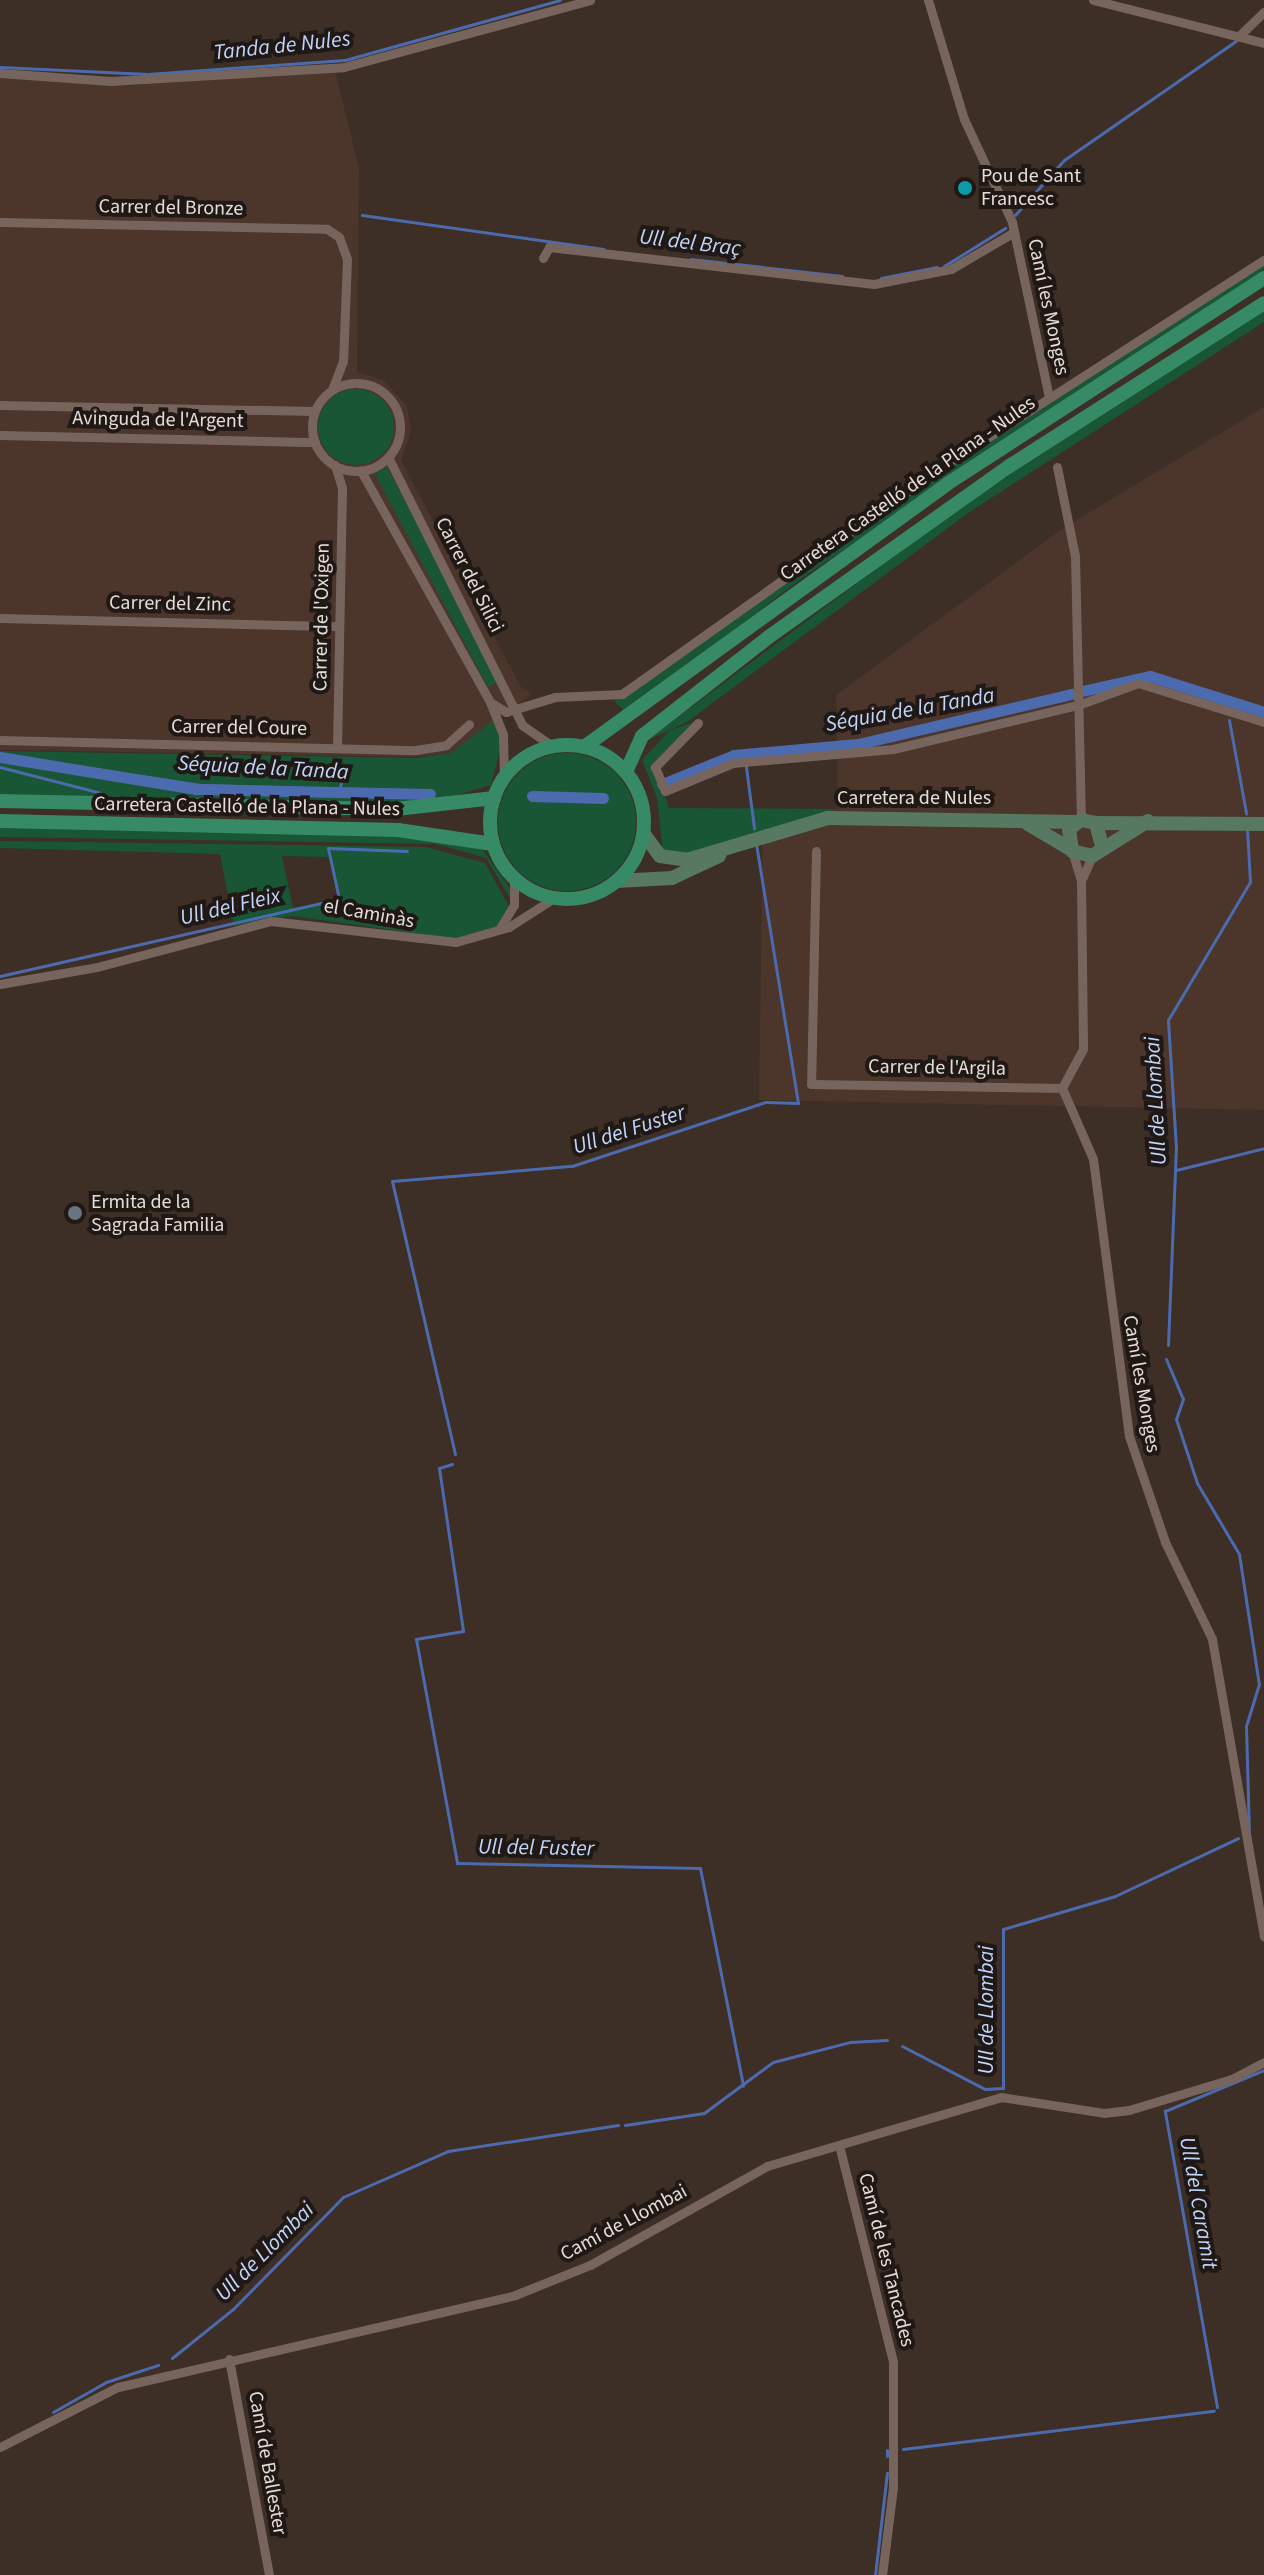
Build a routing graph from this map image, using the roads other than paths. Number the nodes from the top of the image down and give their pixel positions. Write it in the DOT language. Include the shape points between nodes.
graph roads {
  1 [pos="590,0"];
  2 [pos="928,0"];
  3 [pos="1093,0"];
  4 [pos="1264,12"];
  5 [pos="1240,35"];
  6 [pos="1264,43"];
  7 [pos="0,73"];
  8 [pos="0,222"];
  9 [pos="1014,232"];
  10 [pos="543,258"];
  11 [pos="1264,260"];
  12 [pos="1264,278"];
  13 [pos="1264,303"];
  14 [pos="343,361"];
  15 [pos="355,382"];
  16 [pos="332,389"];
  17 [pos="1049,397"];
  18 [pos="0,405"];
  19 [pos="314,411"];
  20 [pos="0,435"];
  21 [pos="315,442"];
  22 [pos="388,457"];
  23 [pos="335,465"];
  24 [pos="1057,467"];
  25 [pos="357,471"];
  26 [pos="342,488"];
  27 [pos="0,618"];
  28 [pos="339,626"];
  29 [pos="506,687"];
  30 [pos="533,701"];
  31 [pos="490,702"];
  32 [pos="1078,705"];
  33 [pos="517,710"];
  34 [pos="1264,722"];
  35 [pos="698,723"];
  36 [pos="469,724"];
  37 [pos="0,740"];
  38 [pos="553,747"];
  39 [pos="584,747"];
  40 [pos="337,748"];
  41 [pos="626,772"];
  42 [pos="504,778"];
  43 [pos="494,798"];
  44 [pos="0,801"];
  45 [pos="1085,818"];
  46 [pos="1005,819"];
  47 [pos="0,821"];
  48 [pos="1148,821"];
  49 [pos="1264,824"];
  50 [pos="644,834"];
  51 [pos="493,844"];
  52 [pos="732,848"];
  53 [pos="1071,850"];
  54 [pos="816,851"];
  55 [pos="1097,851"];
  56 [pos="514,879"];
  57 [pos="617,881"];
  58 [pos="1081,881"];
  59 [pos="554,898"];
  60 [pos="498,931"];
  61 [pos="0,984"];
  62 [pos="1062,1088"];
  63 [pos="1264,1936"];
  64 [pos="1264,2062"];
  65 [pos="839,2145"];
  66 [pos="229,2359"];
  67 [pos="0,2447"];
  68 [pos="269,2575"];
  69 [pos="882,2575"];
  1 -- 7 [label="street" via="344,67 111,81"];
  2 -- 9 [label="street, Camí les Monges" via="964,119"];
  3 -- 5 [label="street"];
  4 -- 5 [label="street"];
  5 -- 6 [label="street"];
  8 -- 14 [label="street, Carrer del Bronze" via="327,229 339,237 347,259"];
  9 -- 10 [label="street" via="951,269 874,284 549,247"];
  9 -- 17 [label="street, Camí les Monges"];
  11 -- 17 [label="street"];
  12 -- 39 [label="main road, Carretera Castelló de la Plana - Nules" via="947,484"];
  13 -- 41 [label="main road, Carretera Castelló de la Plana - Nules" via="1008,467 782,627 642,736"];
  14 -- 15 [label="street"];
  14 -- 16 [label="street"];
  15 -- 16 [label="street"];
  15 -- 22 [label="street" via="382,391 399,416"];
  16 -- 19 [label="street"];
  17 -- 30 [label="street" via="622,694"];
  18 -- 19 [label="street, Avinguda de l'Argent"];
  19 -- 21 [label="street"];
  20 -- 21 [label="street, Avinguda de l'Argent"];
  21 -- 23 [label="street"];
  22 -- 25 [label="street"];
  22 -- 29 [label="street, Carrer del Silici"];
  23 -- 25 [label="street"];
  23 -- 26 [label="street, Carrer de l'Oxigen"];
  24 -- 32 [label="street" via="1075,556"];
  25 -- 26 [label="street"];
  25 -- 31 [label="street, Carrer del Silici"];
  26 -- 28 [label="street, Carrer de l'Oxigen"];
  27 -- 28 [label="street, Carrer del Zinc"];
  28 -- 40 [label="street, Carrer de l'Oxigen"];
  29 -- 30 [label="street"];
  29 -- 33 [label="street, Carrer del Silici"];
  30 -- 33 [label="street"];
  31 -- 33 [label="street"];
  31 -- 42 [label="street, Carrer del Silici" via="503,735"];
  32 -- 34 [label="street" via="1138,683"];
  32 -- 35 [label="street" via="893,749 733,763 665,791 655,767"];
  32 -- 45 [label="street"];
  33 -- 38 [label="street, Carrer del Silici" via="527,732"];
  36 -- 40 [label="street, Carrer del Coure" via="446,745"];
  37 -- 40 [label="street, Carrer del Coure"];
  38 -- 39 [label="main road"];
  38 -- 42 [label="main road" via="525,758"];
  39 -- 41 [label="main road"];
  41 -- 50 [label="main road" via="640,798"];
  42 -- 43 [label="main road"];
  43 -- 44 [label="main road, Carretera Castelló de la Plana - Nules" via="432,809"];
  43 -- 51 [label="main road"];
  45 -- 46 [label="main road, Carretera de Nules"];
  45 -- 48 [label="main road, Carretera de Nules"];
  45 -- 53 [label="main road" via="1067,839"];
  45 -- 55 [label="main road"];
  46 -- 52 [label="main road, Carretera de Nules" via="828,818"];
  46 -- 53 [label="main road, Carretera de Nules" via="1048,831"];
  47 -- 51 [label="main road, Carretera Castelló de la Plana - Nules" via="398,830"];
  48 -- 49 [label="main road, Carretera de Nules"];
  48 -- 55 [label="main road"];
  50 -- 52 [label="main road, Carretera de Nules" via="660,856 677,860"];
  50 -- 57 [label="main road"];
  51 -- 56 [label="main road"];
  52 -- 57 [label="main road, Carretera de Nules" via="694,872"];
  53 -- 55 [label="main road, Carretera de Nules"];
  53 -- 58 [label="street"];
  54 -- 62 [label="street, Carrer de l'Argila" via="811,1084"];
  55 -- 58 [label="street"];
  56 -- 59 [label="main road"];
  56 -- 60 [label="street" via="514,905"];
  57 -- 59 [label="main road" via="588,897"];
  58 -- 62 [label="street" via="1083,1049"];
  59 -- 60 [label="street"];
  60 -- 61 [label="street, el Caminàs" via="425,942 271,921 97,967"];
  62 -- 63 [label="street, Camí les Monges" via="1093,1159 1129,1436 1165,1542 1212,1639"];
  64 -- 65 [label="street, Camí de Llombai" via="1232,2079 1129,2110 1104,2113 1001,2097"];
  65 -- 66 [label="street, Camí de Llombai" via="767,2166 590,2265 515,2295"];
  65 -- 69 [label="street, Camí de les Tancades" via="893,2362 893,2487"];
  66 -- 67 [label="street, Camí de Llombai" via="118,2387"];
  66 -- 68 [label="street, Camí de Ballester"];
}
